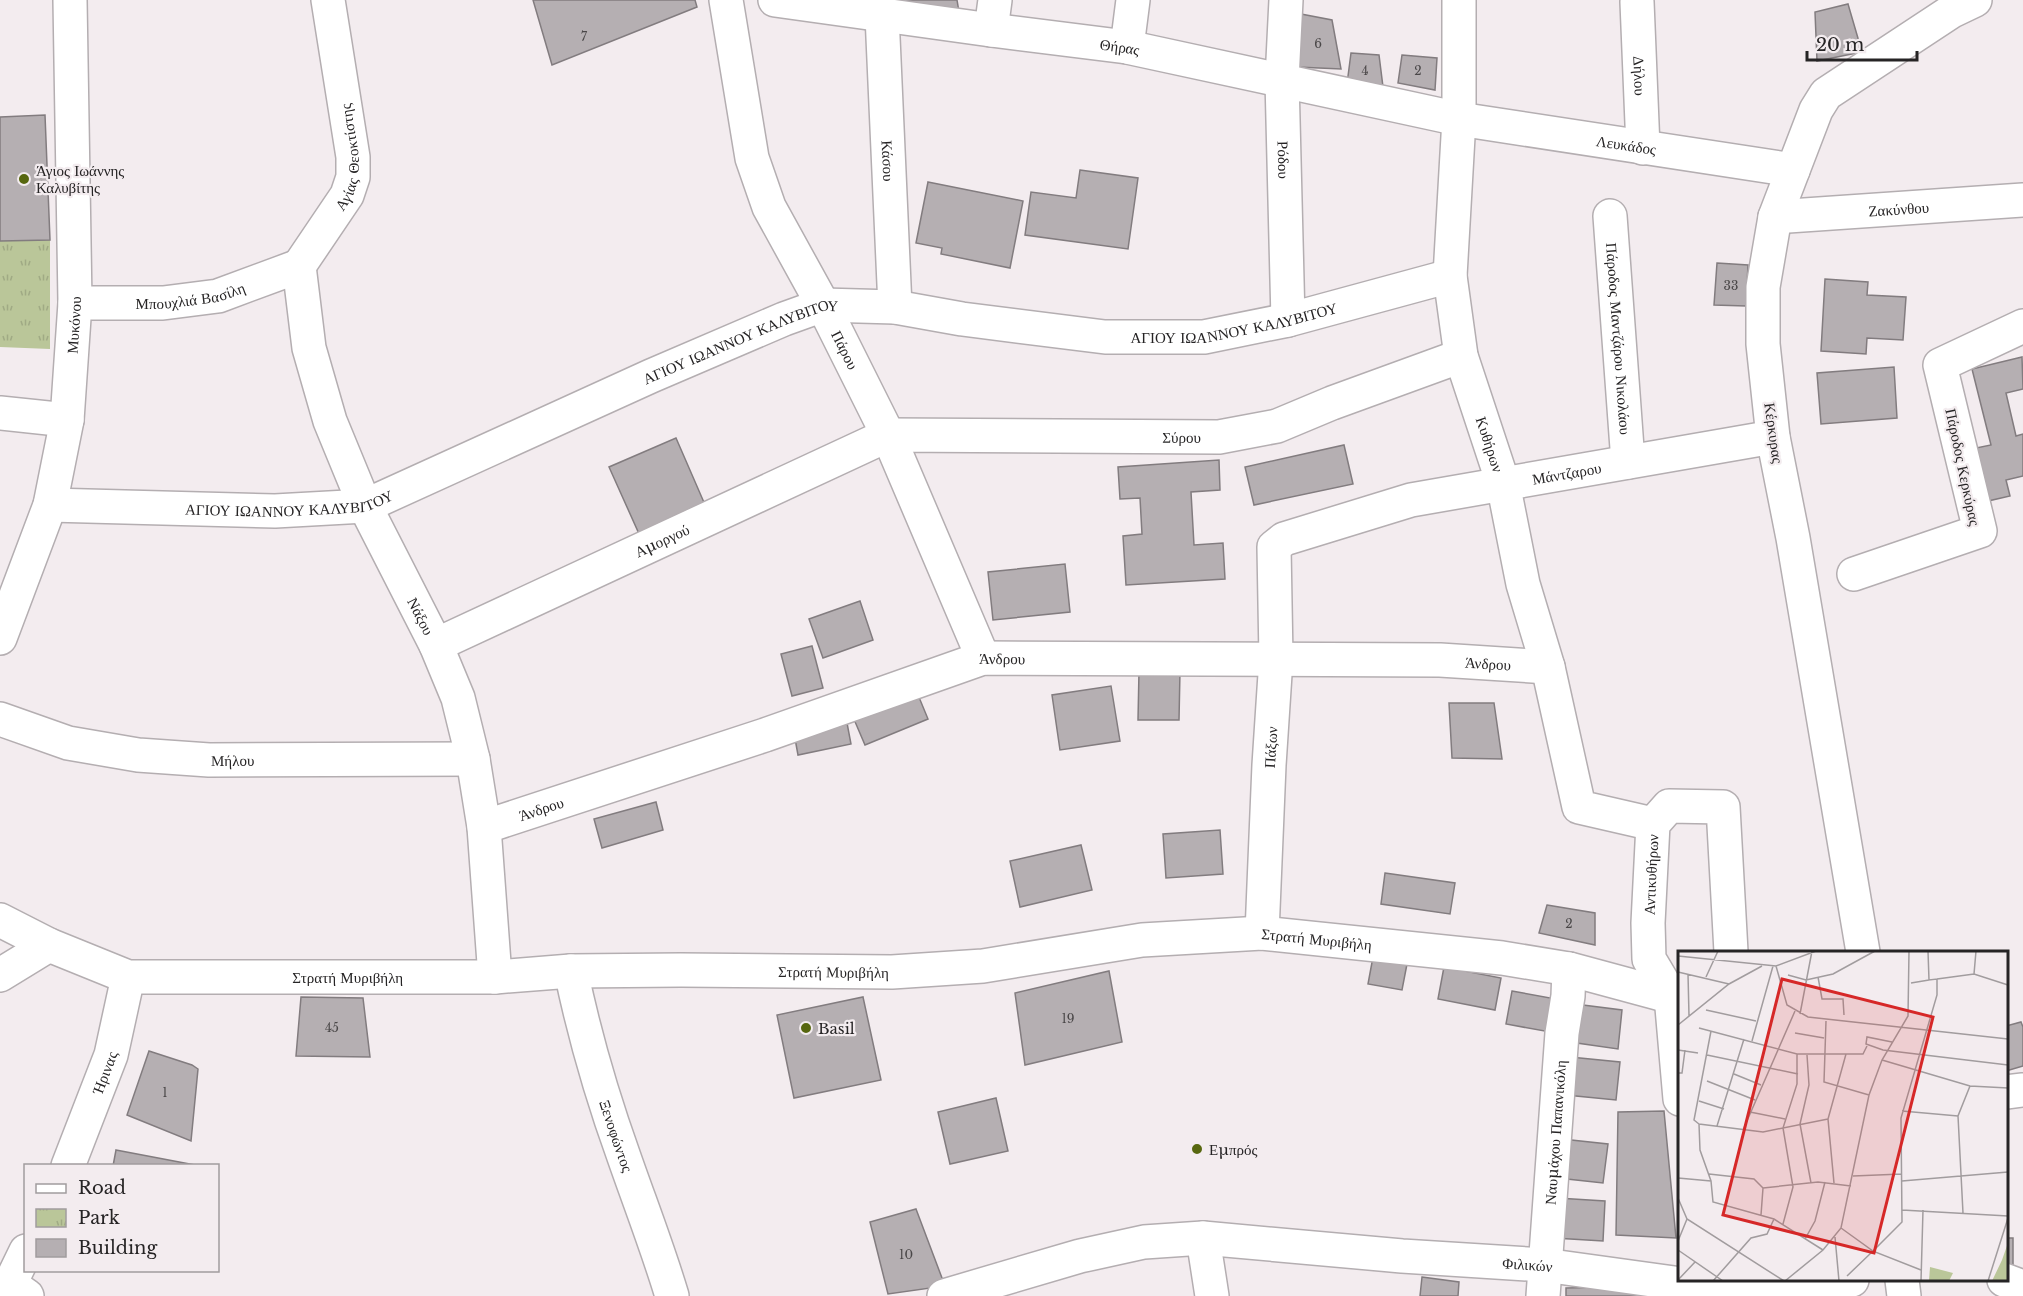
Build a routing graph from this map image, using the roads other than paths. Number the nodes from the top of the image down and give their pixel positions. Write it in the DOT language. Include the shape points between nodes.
graph roads {
  1 [pos="70,0"];
  2 [pos="328,0"];
  3 [pos="726,0"];
  4 [pos="775,0"];
  5 [pos="1133,0"];
  6 [pos="1286,0"];
  7 [pos="1459,0"];
  8 [pos="1975,0"];
  9 [pos="1637,2"];
  10 [pos="882,15"];
  11 [pos="993,15"];
  12 [pos="1127,47"];
  13 [pos="1282,81"];
  14 [pos="1459,119"];
  15 [pos="1643,148"];
  16 [pos="1793,171"];
  17 [pos="2023,200"];
  18 [pos="1610,216"];
  19 [pos="1775,217"];
  20 [pos="299,266"];
  21 [pos="1450,276"];
  22 [pos="75,303"];
  23 [pos="823,305"];
  24 [pos="895,307"];
  25 [pos="1288,320"];
  26 [pos="2023,326"];
  27 [pos="1461,356"];
  28 [pos="0,413"];
  29 [pos="67,420"];
  30 [pos="888,435"];
  31 [pos="1773,437"];
  32 [pos="1628,462"];
  33 [pos="1503,483"];
  34 [pos="50,505"];
  35 [pos="365,506"];
  36 [pos="1273,560"];
  37 [pos="1854,574"];
  38 [pos="0,638"];
  39 [pos="436,645"];
  40 [pos="983,658"];
  41 [pos="1276,659"];
  42 [pos="1548,667"];
  43 [pos="0,719"];
  44 [pos="473,759"];
  45 [pos="1653,824"];
  46 [pos="484,827"];
  47 [pos="0,920"];
  48 [pos="1262,933"];
  49 [pos="49,945"];
  50 [pos="1731,951"];
  51 [pos="1863,951"];
  52 [pos="1569,969"];
  53 [pos="571,971"];
  54 [pos="0,975"];
  55 [pos="128,977"];
  56 [pos="495,977"];
  57 [pos="1675,998"];
  58 [pos="1678,1059"];
  59 [pos="2023,1090"];
  60 [pos="2008,1092"];
  61 [pos="69,1164"];
  62 [pos="1203,1238"];
  63 [pos="24,1256"];
  64 [pos="1544,1281"];
  65 [pos="1830,1281"];
  66 [pos="1902,1281"];
  67 [pos="2007,1281"];
  68 [pos="1696,1287"];
  69 [pos="2023,1287"];
  70 [pos="11,1288"];
  71 [pos="672,1296"];
  72 [pos="944,1296"];
  73 [pos="1212,1296"];
  74 [pos="1904,1296"];
  1 -- 22 [label="street, Μυκόνου"];
  2 -- 20 [label="street, Αγίας Θεοκτίστης" via="353,177 347,195"];
  3 -- 23 [label="street, Πάρου" via="752,158 769,207"];
  4 -- 10 [label="street, Θήρας"];
  5 -- 12 [label="street"];
  6 -- 13 [label="street, Ρόδου"];
  7 -- 14 [label="street, Κυθήρων"];
  8 -- 16 [label="street, Κέρκυρας" via="1826,94"];
  9 -- 15 [label="street, Δήλου"];
  10 -- 11 [label="street, Θήρας"];
  10 -- 24 [label="street, Κάσου"];
  11 -- 12 [label="street, Θήρας"];
  12 -- 13 [label="street, Θήρας"];
  13 -- 14 [label="street, Θήρας"];
  13 -- 25 [label="street, Ρόδου"];
  14 -- 15 [label="street, Λευκάδος"];
  14 -- 21 [label="street, Κυθήρων"];
  15 -- 16 [label="street, Λευκάδος"];
  16 -- 19 [label="street, Κέρκυρας"];
  17 -- 19 [label="street, Ζακύνθου"];
  18 -- 32 [label="street, Πάροδος Μαντζάρου Νικολάου"];
  19 -- 31 [label="street, Κέρκυρας" via="1763,299 1763,344"];
  20 -- 22 [label="street, Μπουχλιά Βασίλη" via="218,296 163,303"];
  20 -- 35 [label="street, Νάξου" via="312,358 330,421"];
  21 -- 25 [label="street, ΑΓΙΟΥ ΙΩΑΝΝΟΥ ΚΑΛΥΒΙΤΟΥ"];
  21 -- 27 [label="street, Κυθήρων"];
  22 -- 29 [label="street, Μυκόνου"];
  23 -- 24 [label="street, ΑΓΙΟΥ ΙΩΑΝΝΟΥ ΚΑΛΥΒΙΤΟΥ"];
  23 -- 30 [label="street, Πάρου"];
  23 -- 35 [label="street, ΑΓΙΟΥ ΙΩΑΝΝΟΥ ΚΑΛΥΒΙΤΟΥ" via="661,372"];
  24 -- 25 [label="street, ΑΓΙΟΥ ΙΩΑΝΝΟΥ ΚΑΛΥΒΙΤΟΥ" via="1105,337 1204,337"];
  26 -- 37 [label="street, Πάροδος Κερκύρας" via="1940,365 1980,531"];
  27 -- 30 [label="street, Σύρου" via="1277,426 1219,437"];
  27 -- 33 [label="street, Κυθήρων"];
  28 -- 29 [label="street"];
  29 -- 34 [label="street, Μυκόνου"];
  30 -- 39 [label="street, Αμοργού"];
  30 -- 40 [label="street, Πάρου"];
  31 -- 32 [label="street, Μάντζαρου"];
  31 -- 51 [label="street, Κέρκυρας"];
  32 -- 33 [label="street, Μάντζαρου"];
  33 -- 36 [label="street, Μάντζαρου" via="1411,500 1284,539 1274,547"];
  33 -- 42 [label="street, Κυθήρων" via="1523,584"];
  34 -- 35 [label="street, ΑΓΙΟΥ ΙΩΑΝΝΟΥ ΚΑΛΥΒΙΤΟΥ" via="275,511"];
  34 -- 38 [label="street, Μυκόνου"];
  35 -- 39 [label="street, Νάξου"];
  36 -- 41 [label="street, Πάξων"];
  39 -- 44 [label="street, Νάξου" via="458,698"];
  40 -- 41 [label="street, Άνδρου"];
  40 -- 46 [label="street, Άνδρου" via="765,735"];
  41 -- 42 [label="street, Άνδρου" via="1440,660"];
  41 -- 48 [label="street, Πάξων"];
  42 -- 45 [label="street, Κυθήρων" via="1579,807"];
  43 -- 44 [label="street, Μήλου" via="68,743 138,755 209,760"];
  44 -- 46 [label="street, Νάξου"];
  45 -- 50 [label="street, Αντικυθήρων" via="1669,806 1723,807"];
  45 -- 57 [label="street, Αντικυθήρων" via="1649,959"];
  46 -- 56 [label="street, Νάξου"];
  47 -- 49 [label="street, Στρατή Μυριβήλη"];
  48 -- 52 [label="street, Στρατή Μυριβήλη" via="1502,958"];
  48 -- 53 [label="street, Στρατή Μυριβήλη" via="1142,939 983,966 892,972"];
  49 -- 54 [label="street"];
  49 -- 55 [label="street, Στρατή Μυριβήλη"];
  52 -- 57 [label="street, Στρατή Μυριβήλη"];
  52 -- 64 [label="street, Ναυμάχου Παπανικόλη"];
  53 -- 56 [label="street, Στρατή Μυριβήλη"];
  53 -- 71 [label="street, Ξενοφώντος" via="581,1018 620,1144"];
  55 -- 56 [label="street, Στρατή Μυριβήλη"];
  55 -- 61 [label="street, Ήρινας" via="111,1055"];
  57 -- 58 [label="street"];
  59 -- 60 [label="street"];
  62 -- 64 [label="street, Φιλικών" via="1402,1256"];
  62 -- 72 [label="street, Φιλικών" via="1144,1242 1080,1256"];
  62 -- 73 [label="street"];
  63 -- 70 [label="street"];
  64 -- 68 [label="street, Φιλικών"];
  65 -- 68 [label="street, Φιλικών"];
  66 -- 74 [label="street"];
  67 -- 69 [label="street"];
}
